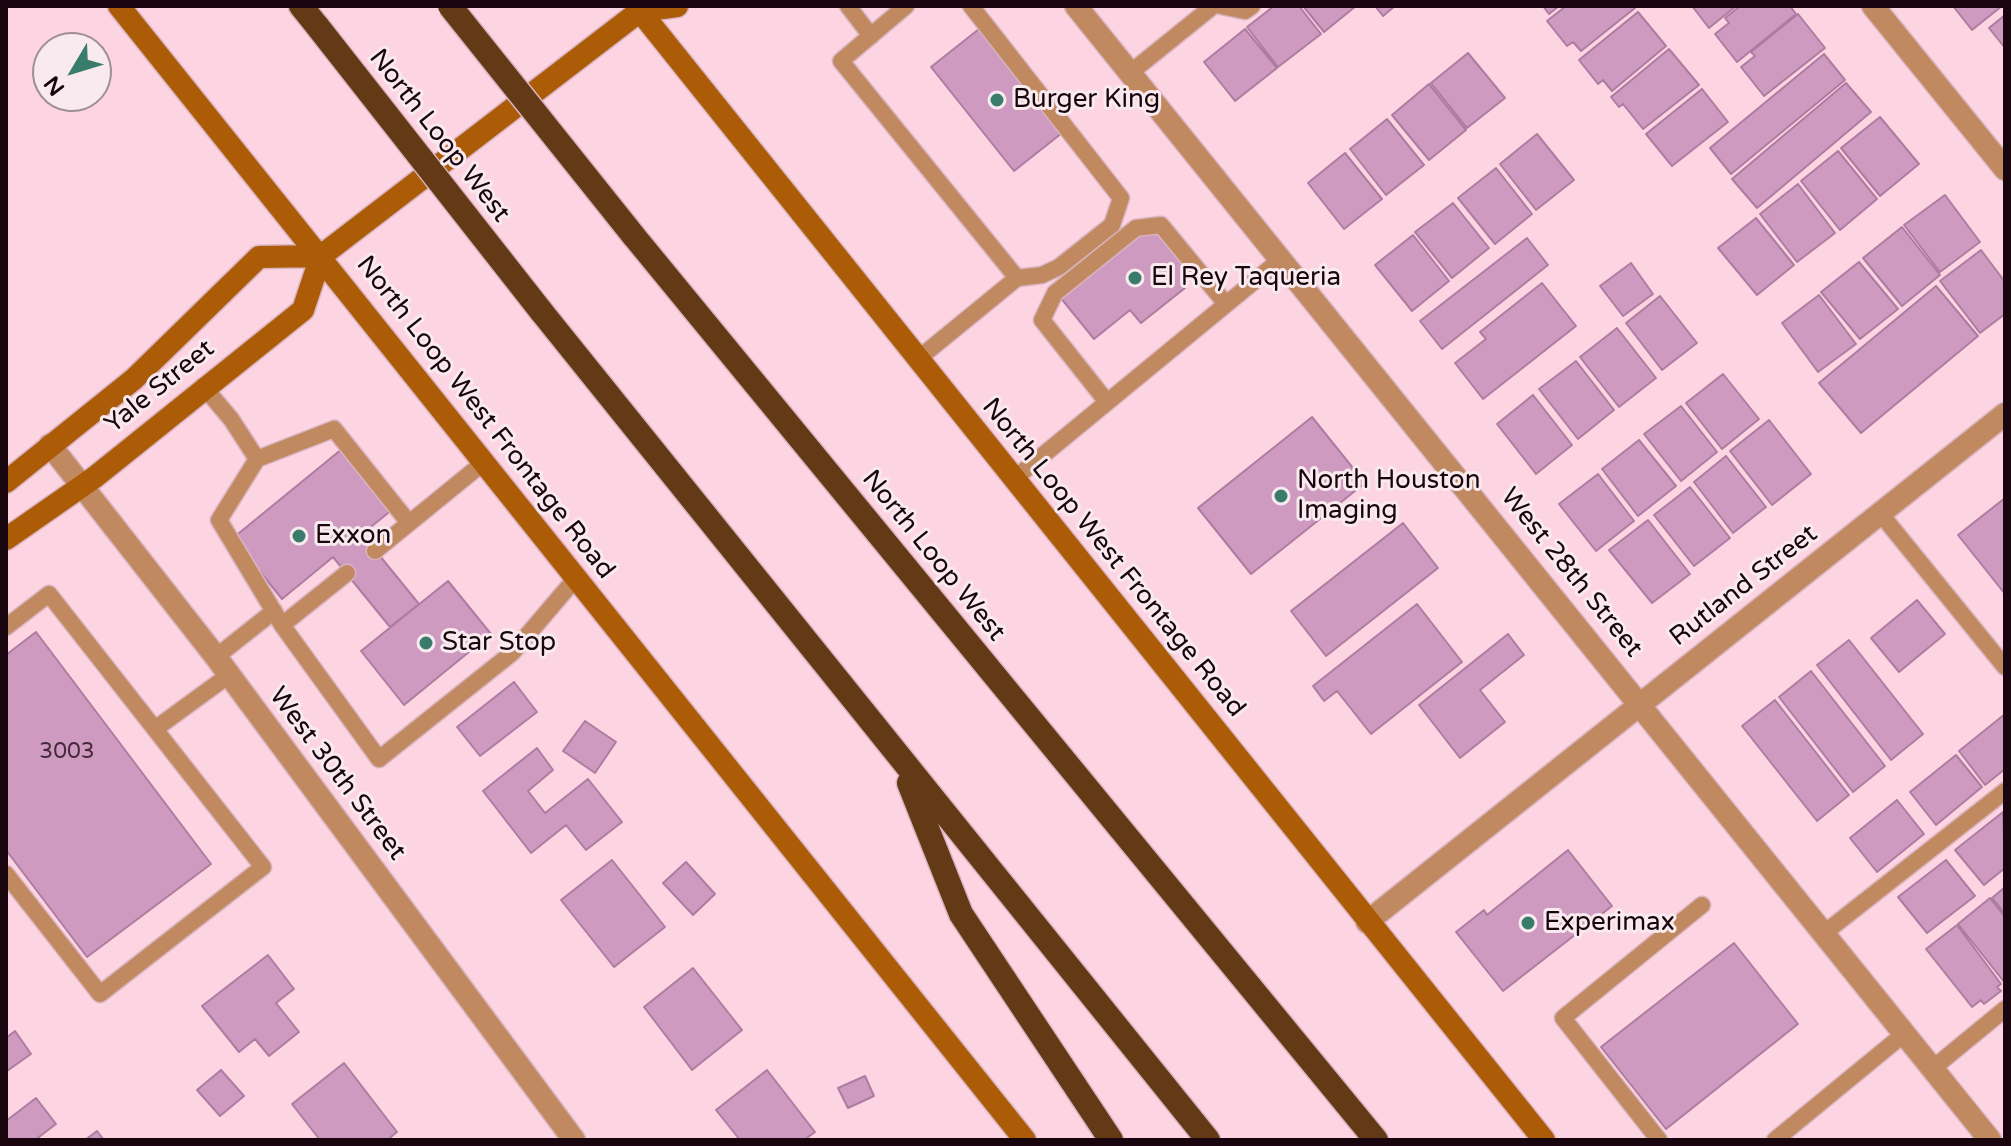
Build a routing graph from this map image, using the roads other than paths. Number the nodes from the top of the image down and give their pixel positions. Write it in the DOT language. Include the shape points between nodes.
graph roads {
  1 [pos="119,6"];
  2 [pos="301,6"];
  3 [pos="450,6"];
  4 [pos="677,6"];
  5 [pos="848,6"];
  6 [pos="906,6"];
  7 [pos="971,6"];
  8 [pos="1076,6"];
  9 [pos="1213,6"];
  10 [pos="1221,6"];
  11 [pos="1252,6"];
  12 [pos="1873,6"];
  13 [pos="639,8"];
  14 [pos="871,36"];
  15 [pos="1130,73"];
  16 [pos="2005,169"];
  17 [pos="321,256"];
  18 [pos="1280,260"];
  19 [pos="1017,278"];
  20 [pos="1226,304"];
  21 [pos="918,359"];
  22 [pos="203,386"];
  23 [pos="1107,402"];
  24 [pos="2005,414"];
  25 [pos="50,445"];
  26 [pos="257,459"];
  27 [pos="483,463"];
  28 [pos="1014,479"];
  29 [pos="6,482"];
  30 [pos="82,485"];
  31 [pos="1880,513"];
  32 [pos="409,523"];
  33 [pos="6,539"];
  34 [pos="375,551"];
  35 [pos="347,573"];
  36 [pos="576,578"];
  37 [pos="278,618"];
  38 [pos="6,627"];
  39 [pos="222,666"];
  40 [pos="2005,667"];
  41 [pos="1641,704"];
  42 [pos="155,729"];
  43 [pos="899,759"];
  44 [pos="2005,791"];
  45 [pos="6,874"];
  46 [pos="1702,905"];
  47 [pos="1367,922"];
  48 [pos="1823,934"];
  49 [pos="2005,1009"];
  50 [pos="1904,1034"];
  51 [pos="1308,1056"];
  52 [pos="1932,1069"];
  53 [pos="574,1140"];
  54 [pos="1025,1140"];
  55 [pos="1111,1140"];
  56 [pos="1208,1140"];
  57 [pos="1376,1140"];
  58 [pos="1388,1140"];
  59 [pos="1544,1140"];
  60 [pos="1659,1140"];
  61 [pos="1775,1140"];
  62 [pos="1990,1140"];
  1 -- 17 [label="main road, North Loop West Frontage Road"];
  2 -- 43 [label="highway, North Loop West, bridge"];
  3 -- 51 [label="highway, North Loop West, bridge"];
  4 -- 13 [label="main road"];
  5 -- 14 [label="lane"];
  6 -- 14 [label="lane"];
  7 -- 19 [label="lane" via="1121,198 1112,225 1083,248 1042,275"];
  8 -- 15 [label="street, West 28th Street"];
  9 -- 15 [label="lane"];
  10 -- 11 [label="lane" via="1245,11"];
  12 -- 16 [label="street"];
  13 -- 17 [label="main road"];
  13 -- 21 [label="main road, North Loop West Frontage Road"];
  14 -- 19 [label="lane" via="841,61"];
  15 -- 18 [label="street, West 28th Street"];
  17 -- 22 [label="main road, Yale Street" via="303,310"];
  17 -- 25 [label="main road, Yale Street" via="259,257 134,379"];
  17 -- 27 [label="main road, North Loop West Frontage Road"];
  18 -- 20 [label="lane"];
  18 -- 41 [label="street, West 28th Street"];
  19 -- 21 [label="lane"];
  20 -- 23 [label="lane"];
  20 -- 23 [label="lane" via="1161,225 1136,228 1055,293 1042,320"];
  21 -- 28 [label="main road, North Loop West Frontage Road"];
  22 -- 26 [label="lane"];
  22 -- 30 [label="main road, Yale Street"];
  23 -- 28 [label="lane"];
  24 -- 31 [label="street, Rutland Street"];
  25 -- 29 [label="main road, Yale Street"];
  25 -- 30 [label="street, West 30th Street"];
  26 -- 32 [label="lane" via="334,429"];
  26 -- 37 [label="lane" via="219,520"];
  27 -- 32 [label="lane"];
  27 -- 36 [label="main road, North Loop West Frontage Road"];
  28 -- 47 [label="main road, North Loop West Frontage Road"];
  30 -- 33 [label="main road, Yale Street"];
  30 -- 39 [label="street, West 30th Street"];
  31 -- 40 [label="lane"];
  31 -- 41 [label="street, Rutland Street"];
  32 -- 34 [label="lane"];
  35 -- 37 [label="lane"];
  36 -- 37 [label="lane" via="512,653 379,759"];
  36 -- 54 [label="main road, North Loop West Frontage Road"];
  37 -- 39 [label="lane"];
  38 -- 42 [label="lane" via="49,594"];
  39 -- 42 [label="lane"];
  39 -- 53 [label="street, West 30th Street"];
  41 -- 47 [label="street, Rutland Street"];
  41 -- 48 [label="street, West 28th Street"];
  42 -- 45 [label="lane" via="263,867 100,994"];
  43 -- 55 [label="highway" via="961,914"];
  43 -- 56 [label="highway, North Loop West"];
  44 -- 48 [label="lane"];
  46 -- 60 [label="lane" via="1563,1018"];
  47 -- 59 [label="main road, North Loop West Frontage Road"];
  48 -- 50 [label="street, West 28th Street"];
  49 -- 52 [label="lane"];
  50 -- 52 [label="street, West 28th Street"];
  50 -- 61 [label="lane"];
  51 -- 57 [label="highway, North Loop West"];
  51 -- 58 [label="highway"];
  52 -- 62 [label="street, West 28th Street"];
}
